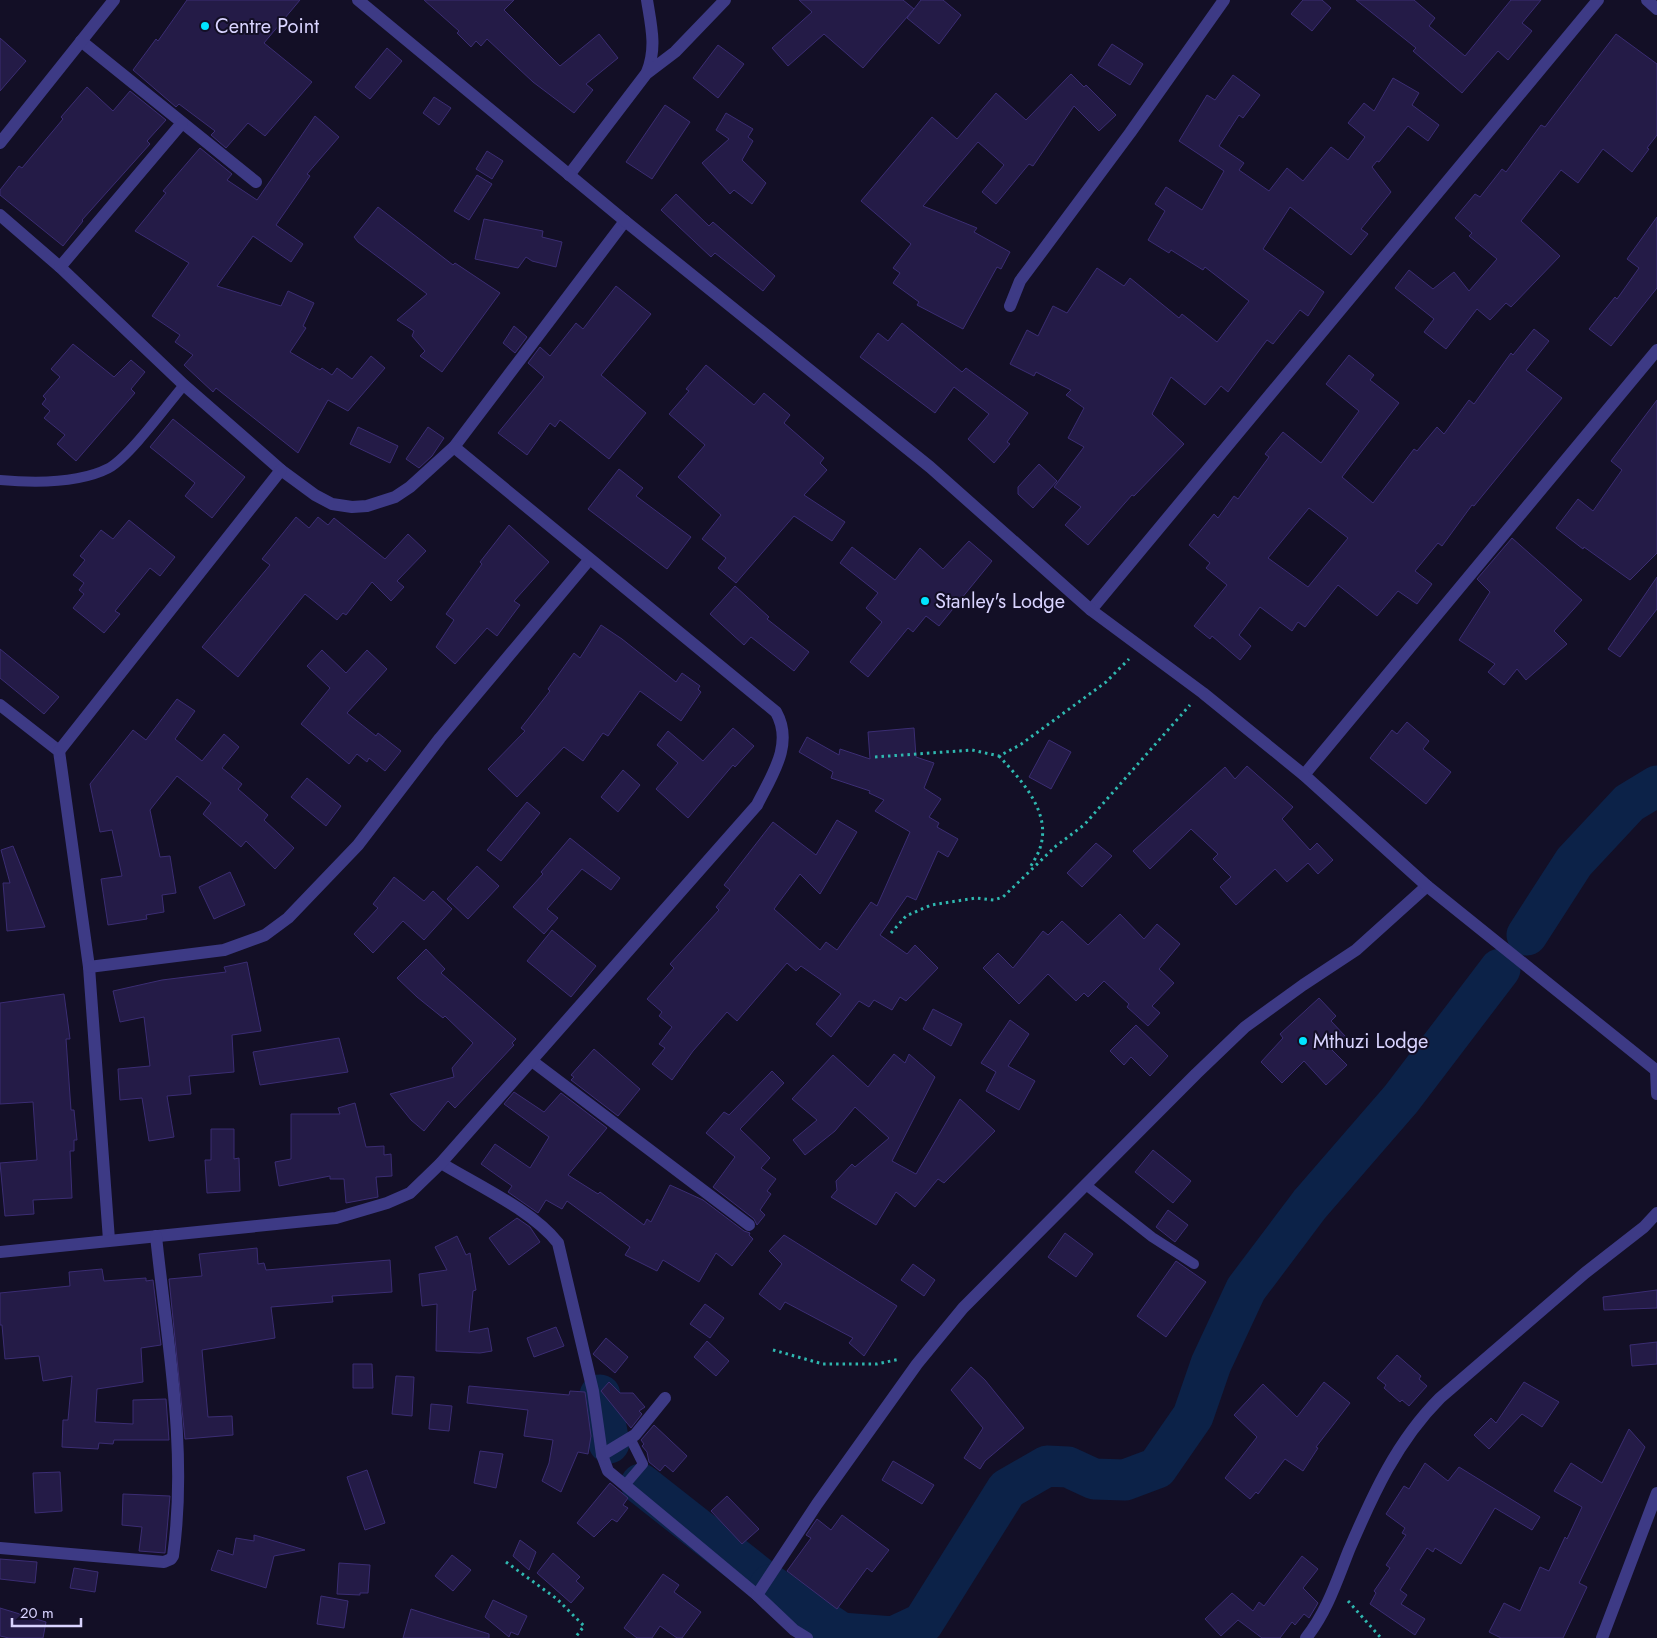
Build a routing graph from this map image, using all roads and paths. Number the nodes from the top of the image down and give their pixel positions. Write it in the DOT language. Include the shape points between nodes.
graph roads {
  1 [pos="114,0"];
  2 [pos="358,0"];
  3 [pos="647,0"];
  4 [pos="725,0"];
  5 [pos="1224,0"];
  6 [pos="1598,0"];
  7 [pos="1646,0"];
  8 [pos="1657,9"];
  9 [pos="81,41"];
  10 [pos="646,74"];
  11 [pos="182,123"];
  12 [pos="0,143"];
  13 [pos="569,175"];
  14 [pos="256,182"];
  15 [pos="0,215"];
  16 [pos="625,221"];
  17 [pos="60,267"];
  18 [pos="1010,306"];
  19 [pos="1657,350"];
  20 [pos="184,385"];
  21 [pos="454,447"];
  22 [pos="282,470"];
  23 [pos="0,480"];
  24 [pos="589,560"];
  25 [pos="1091,610"];
  26 [pos="1142,647"];
  27 [pos="1203,693"];
  28 [pos="0,705"];
  29 [pos="58,751"];
  30 [pos="999,756"];
  31 [pos="875,757"];
  32 [pos="1304,775"];
  33 [pos="1027,872"];
  34 [pos="1427,886"];
  35 [pos="891,933"];
  36 [pos="89,967"];
  37 [pos="532,1061"];
  38 [pos="1657,1070"];
  39 [pos="1657,1094"];
  40 [pos="441,1163"];
  41 [pos="1086,1184"];
  42 [pos="1657,1213"];
  43 [pos="749,1225"];
  44 [pos="156,1236"];
  45 [pos="109,1240"];
  46 [pos="0,1252"];
  47 [pos="1194,1264"];
  48 [pos="773,1350"];
  49 [pos="917,1364"];
  50 [pos="665,1398"];
  51 [pos="630,1438"];
  52 [pos="602,1455"];
  53 [pos="626,1485"];
  54 [pos="1657,1493"];
  55 [pos="0,1548"];
  56 [pos="506,1562"];
  57 [pos="1332,1594"];
  58 [pos="756,1595"];
  59 [pos="791,1634"];
  60 [pos="575,1638"];
  61 [pos="807,1638"];
  62 [pos="1306,1638"];
  63 [pos="1381,1638"];
  64 [pos="1602,1638"];
  1 -- 9 [label="street"];
  2 -- 13 [label="street"];
  3 -- 10 [label="street" via="653,58"];
  4 -- 10 [label="street" via="675,52"];
  5 -- 18 [label="street" via="1025,274"];
  6 -- 25 [label="street"];
  7 -- 8 [label="street"];
  9 -- 11 [label="street"];
  9 -- 12 [label="street"];
  10 -- 13 [label="street"];
  11 -- 14 [label="street"];
  11 -- 17 [label="street"];
  13 -- 16 [label="street"];
  15 -- 17 [label="street"];
  16 -- 21 [label="street"];
  16 -- 25 [label="street" via="930,467"];
  17 -- 20 [label="street"];
  19 -- 32 [label="street"];
  20 -- 22 [label="street"];
  20 -- 23 [label="lane" via="123,457 110,467 68,479"];
  21 -- 22 [label="street" via="410,487 395,497 367,506 332,504"];
  21 -- 24 [label="street"];
  22 -- 29 [label="street"];
  24 -- 36 [label="street" via="440,738 358,845 288,918 266,935 224,950"];
  24 -- 37 [label="street" via="776,712 783,727 781,757 757,805"];
  25 -- 26 [label="street"];
  26 -- 27 [label="street"];
  26 -- 30 [label="path" via="1106,682 1020,745"];
  27 -- 32 [label="street"];
  27 -- 33 [label="path" via="1084,825"];
  28 -- 29 [label="street"];
  29 -- 36 [label="street"];
  30 -- 31 [label="path" via="972,750"];
  30 -- 33 [label="path" via="1029,791 1038,810 1042,828 1040,848"];
  32 -- 34 [label="street"];
  33 -- 35 [label="path" via="1004,897 931,905 906,916"];
  34 -- 38 [label="street"];
  34 -- 41 [label="street" via="1356,950 1245,1027"];
  36 -- 45 [label="street"];
  37 -- 40 [label="street"];
  37 -- 43 [label="street"];
  38 -- 39 [label="street"];
  40 -- 44 [label="street" via="410,1193 336,1218"];
  40 -- 52 [label="street" via="530,1216 558,1243 593,1391"];
  41 -- 47 [label="lane" via="1152,1237"];
  41 -- 49 [label="street" via="963,1308"];
  42 -- 57 [label="street" via="1420,1418 1386,1470"];
  44 -- 45 [label="street"];
  44 -- 55 [label="street" via="178,1446 179,1512 173,1556 164,1562"];
  45 -- 46 [label="street"];
  48 -- 49 [label="path" via="823,1364 877,1364 897,1358"];
  49 -- 58 [label="street"];
  50 -- 51 [label="street"];
  51 -- 52 [label="street"];
  51 -- 53 [label="lane" via="643,1464"];
  52 -- 53 [label="street" via="608,1470"];
  53 -- 58 [label="street"];
  54 -- 64 [label="street"];
  56 -- 60 [label="path" via="557,1599 584,1626"];
  57 -- 62 [label="street"];
  57 -- 63 [label="path" via="1345,1598"];
  58 -- 59 [label="street"];
  59 -- 61 [label="street"];
}
